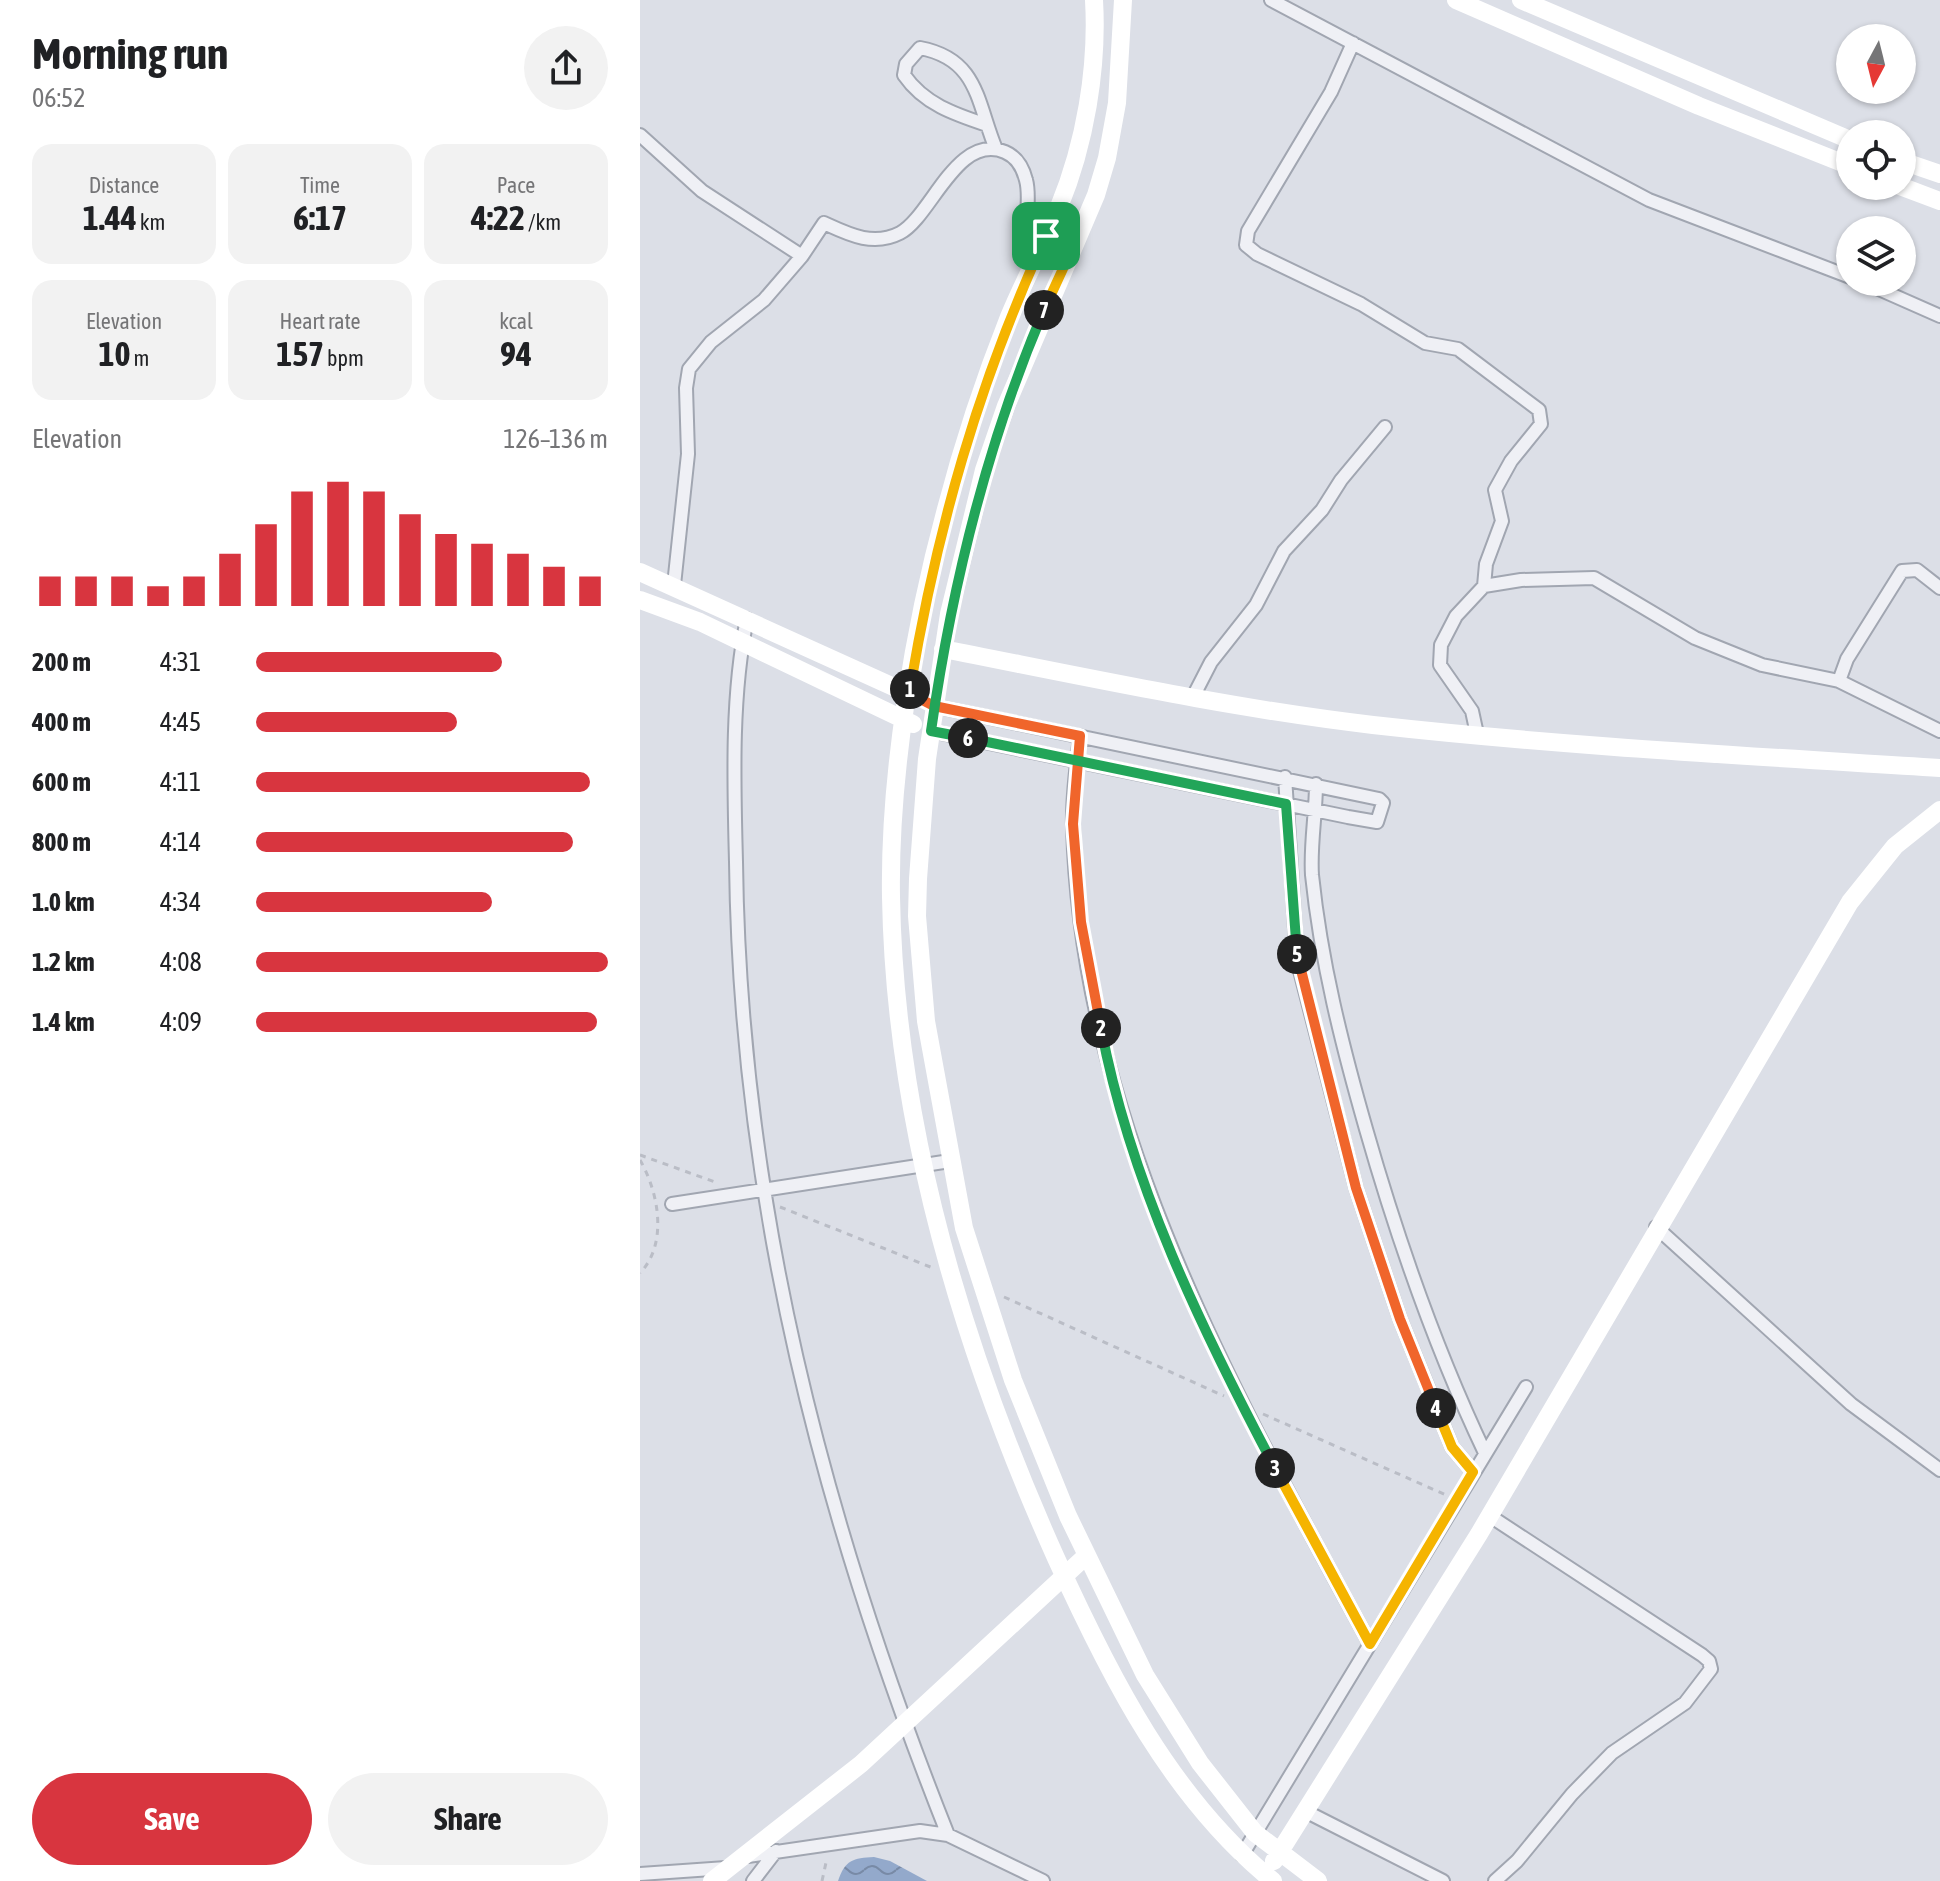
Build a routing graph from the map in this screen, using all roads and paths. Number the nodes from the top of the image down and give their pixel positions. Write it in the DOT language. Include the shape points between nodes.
graph roads {
  1 [pos="1094,0"];
  2 [pos="1123,0"];
  3 [pos="1271,0"];
  4 [pos="1456,0"];
  5 [pos="1521,0"];
  6 [pos="1353,43"];
  7 [pos="987,125"];
  8 [pos="1836,134"];
  9 [pos="640,135"];
  10 [pos="996,149"];
  11 [pos="1836,160"];
  12 [pos="1916,166"];
  13 [pos="1940,174"];
  14 [pos="1916,192"];
  15 [pos="1940,201"];
  16 [pos="1046,236"];
  17 [pos="1073,247"];
  18 [pos="802,256"];
  19 [pos="1836,272"];
  20 [pos="1895,296"];
  21 [pos="1940,316"];
  22 [pos="1385,427"];
  23 [pos="640,572"];
  24 [pos="674,585"];
  25 [pos="1484,586"];
  26 [pos="1940,588"];
  27 [pos="640,600"];
  28 [pos="747,619"];
  29 [pos="742,642"];
  30 [pos="943,649"];
  31 [pos="1839,681"];
  32 [pos="909,693"];
  33 [pos="1193,697"];
  34 [pos="934,706"];
  35 [pos="906,721"];
  36 [pos="931,731"];
  37 [pos="1940,731"];
  38 [pos="1477,734"];
  39 [pos="1080,736"];
  40 [pos="1078,761"];
  41 [pos="1940,768"];
  42 [pos="1285,777"];
  43 [pos="1316,784"];
  44 [pos="1286,804"];
  45 [pos="1940,810"];
  46 [pos="1316,811"];
  47 [pos="640,1158"];
  48 [pos="950,1161"];
  49 [pos="924,1165"];
  50 [pos="718,1183"];
  51 [pos="764,1196"];
  52 [pos="672,1204"];
  53 [pos="1656,1227"];
  54 [pos="640,1273"];
  55 [pos="952,1276"];
  56 [pos="1526,1387"];
  57 [pos="1485,1453"];
  58 [pos="1940,1470"];
  59 [pos="1473,1472"];
  60 [pos="1490,1516"];
  61 [pos="1087,1555"];
  62 [pos="1064,1575"];
  63 [pos="1370,1644"];
  64 [pos="904,1724"];
  65 [pos="1305,1811"];
  66 [pos="1255,1833"];
  67 [pos="948,1835"];
  68 [pos="830,1842"];
  69 [pos="776,1851"];
  70 [pos="1279,1853"];
  71 [pos="1242,1855"];
  72 [pos="737,1862"];
  73 [pos="640,1874"];
  74 [pos="1267,1879"];
  75 [pos="712,1881"];
  76 [pos="753,1881"];
  77 [pos="822,1881"];
  78 [pos="1043,1881"];
  79 [pos="1318,1881"];
  80 [pos="1443,1881"];
  81 [pos="1495,1881"];
  1 -- 16 [label="street" via="1094,49 1079,141 1067,188"];
  2 -- 17 [label="street" via="1120,73 1107,158"];
  3 -- 6 [label="street"];
  4 -- 11 [label="street"];
  5 -- 8 [label="street"];
  6 -- 19 [label="street" via="1649,200"];
  6 -- 25 [label="street" via="1331,92 1248,231 1246,245 1425,343 1458,349 1539,410 1541,424 1495,490 1502,521"];
  7 -- 7 [label="street" via="969,76 928,50 913,52 904,75 914,89 938,107"];
  7 -- 10 [label="street"];
  9 -- 18 [label="street" via="713,199"];
  10 -- 16 [label="street" via="1012,155 1022,167 1028,223"];
  10 -- 18 [label="street" via="974,155 943,179 913,223 898,234 872,240 824,223"];
  12 -- 13 [label="street"];
  14 -- 15 [label="street"];
  16 -- 17 [label="street"];
  16 -- 32 [label="street" via="1010,313 965,443 925,603"];
  17 -- 30 [label="street" via="1029,346 984,470"];
  18 -- 24 [label="street" via="764,300 711,342 689,369 688,454"];
  20 -- 21 [label="street"];
  22 -- 33 [label="street" via="1284,551 1256,605 1211,662"];
  23 -- 24 [label="street"];
  24 -- 28 [label="street"];
  25 -- 31 [label="street" via="1594,578 1695,638 1762,665"];
  25 -- 38 [label="street" via="1456,616 1439,656 1443,672 1472,711"];
  26 -- 31 [label="street" via="1917,570 1902,571"];
  27 -- 29 [label="street"];
  28 -- 29 [label="street"];
  28 -- 32 [label="street"];
  29 -- 35 [label="street"];
  29 -- 51 [label="street" via="736,886"];
  30 -- 33 [label="street"];
  30 -- 34 [label="street"];
  31 -- 37 [label="street"];
  32 -- 34 [label="street"];
  32 -- 35 [label="street"];
  33 -- 38 [label="street" via="1372,725"];
  34 -- 36 [label="street"];
  34 -- 39 [label="street"];
  35 -- 36 [label="street"];
  35 -- 49 [label="street" via="894,815 893,951"];
  36 -- 40 [label="street"];
  36 -- 48 [label="street" via="917,916 926,1021"];
  38 -- 41 [label="street"];
  39 -- 40 [label="street"];
  39 -- 42 [label="street"];
  40 -- 44 [label="street"];
  40 -- 63 [label="street" via="1073,824 1081,922 1108,1068 1147,1189 1219,1360"];
  42 -- 43 [label="street"];
  42 -- 44 [label="street"];
  43 -- 46 [label="street"];
  43 -- 46 [label="street" via="1383,803 1377,822"];
  44 -- 46 [label="street"];
  44 -- 59 [label="street" via="1297,959 1356,1188 1400,1319 1452,1447"];
  45 -- 53 [label="street" via="1895,846 1850,902"];
  46 -- 57 [label="street" via="1312,871 1329,988 1345,1052 1400,1249"];
  47 -- 50 [label="path"];
  47 -- 54 [label="path" via="649,1175 658,1222 651,1262"];
  48 -- 49 [label="street"];
  48 -- 61 [label="street" via="991,1317"];
  49 -- 51 [label="street"];
  49 -- 55 [label="street"];
  51 -- 52 [label="street"];
  51 -- 55 [label="path"];
  51 -- 64 [label="street" via="807,1408"];
  53 -- 58 [label="street" via="1851,1404"];
  53 -- 60 [label="street"];
  55 -- 62 [label="street" via="984,1383"];
  56 -- 57 [label="street"];
  57 -- 59 [label="street"];
  59 -- 63 [label="street"];
  60 -- 65 [label="street"];
  60 -- 81 [label="street" via="1702,1655 1711,1669 1685,1703 1612,1753"];
  61 -- 62 [label="street"];
  61 -- 66 [label="street" via="1145,1675 1200,1763"];
  62 -- 64 [label="street"];
  62 -- 71 [label="street" via="1108,1665 1181,1786"];
  63 -- 66 [label="street"];
  64 -- 67 [label="street"];
  64 -- 72 [label="street"];
  65 -- 70 [label="street"];
  65 -- 80 [label="street"];
  66 -- 70 [label="street"];
  66 -- 71 [label="street"];
  67 -- 68 [label="street" via="920,1831"];
  67 -- 78 [label="street"];
  68 -- 69 [label="street"];
  68 -- 77 [label="path"];
  69 -- 72 [label="street"];
  69 -- 76 [label="street"];
  70 -- 74 [label="street"];
  70 -- 79 [label="street"];
  71 -- 74 [label="street"];
  72 -- 73 [label="street"];
  72 -- 75 [label="street"];
}
